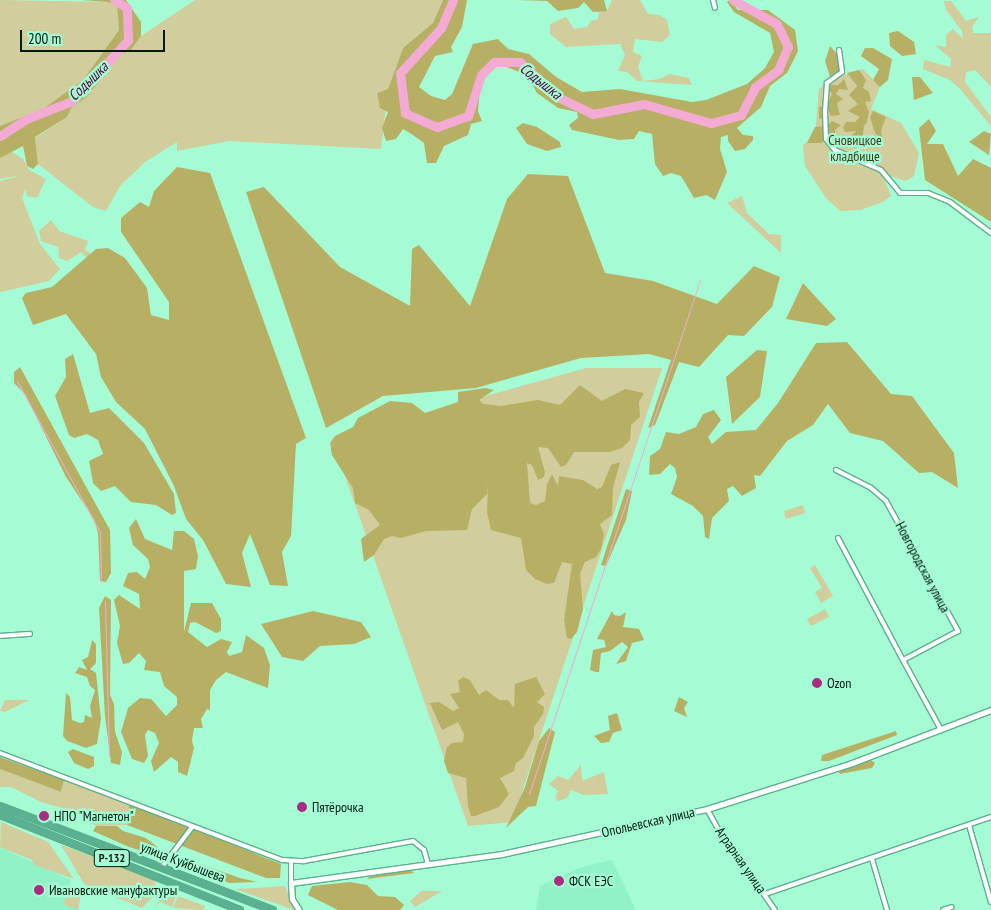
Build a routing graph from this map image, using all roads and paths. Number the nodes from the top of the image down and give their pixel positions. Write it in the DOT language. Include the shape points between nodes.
graph roads {
  1 [pos="713,0"];
  2 [pos="715,8"];
  3 [pos="839,50"];
  4 [pos="991,233"];
  5 [pos="836,470"];
  6 [pos="838,538"];
  7 [pos="30,634"];
  8 [pos="0,636"];
  9 [pos="903,660"];
  10 [pos="991,710"];
  11 [pos="941,730"];
  12 [pos="0,753"];
  13 [pos="0,806"];
  14 [pos="707,808"];
  15 [pos="0,814"];
  16 [pos="991,817"];
  17 [pos="969,825"];
  18 [pos="192,826"];
  19 [pos="872,859"];
  20 [pos="291,861"];
  21 [pos="428,864"];
  22 [pos="162,867"];
  23 [pos="291,883"];
  24 [pos="765,894"];
  25 [pos="991,902"];
  26 [pos="952,907"];
  27 [pos="240,910"];
  28 [pos="273,910"];
  29 [pos="299,910"];
  30 [pos="775,910"];
  31 [pos="887,910"];
  32 [pos="943,910"];
  1 -- 2 [label="street"];
  3 -- 4 [label="street" via="842,72 827,83 825,111 826,139 835,150 881,170 900,193 928,193 950,202"];
  5 -- 9 [label="street, Новгородская улица" via="870,487 886,501 958,631"];
  6 -- 9 [label="street"];
  7 -- 8 [label="street"];
  9 -- 11 [label="street"];
  10 -- 11 [label="street, Опольевская улица"];
  11 -- 14 [label="street, Опольевская улица" via="852,763"];
  12 -- 18 [label="street"];
  13 -- 22 [label="highway, улица Куйбышева / Р-132"];
  14 -- 21 [label="street, Опольевская улица" via="532,849"];
  14 -- 24 [label="street, Аграрная улица" via="734,853"];
  15 -- 27 [label="highway, улица Куйбышева / Р-132"];
  16 -- 17 [label="street"];
  17 -- 19 [label="street"];
  17 -- 25 [label="street"];
  18 -- 20 [label="street" via="271,857"];
  18 -- 22 [label="street"];
  19 -- 24 [label="street"];
  19 -- 31 [label="street"];
  20 -- 21 [label="street" via="413,841 424,850"];
  20 -- 23 [label="street"];
  21 -- 23 [label="street, Опольевская улица"];
  22 -- 28 [label="highway, улица Куйбышева / Р-132"];
  23 -- 29 [label="street" via="292,899"];
  24 -- 30 [label="street, Аграрная улица"];
  26 -- 32 [label="street"];
}
